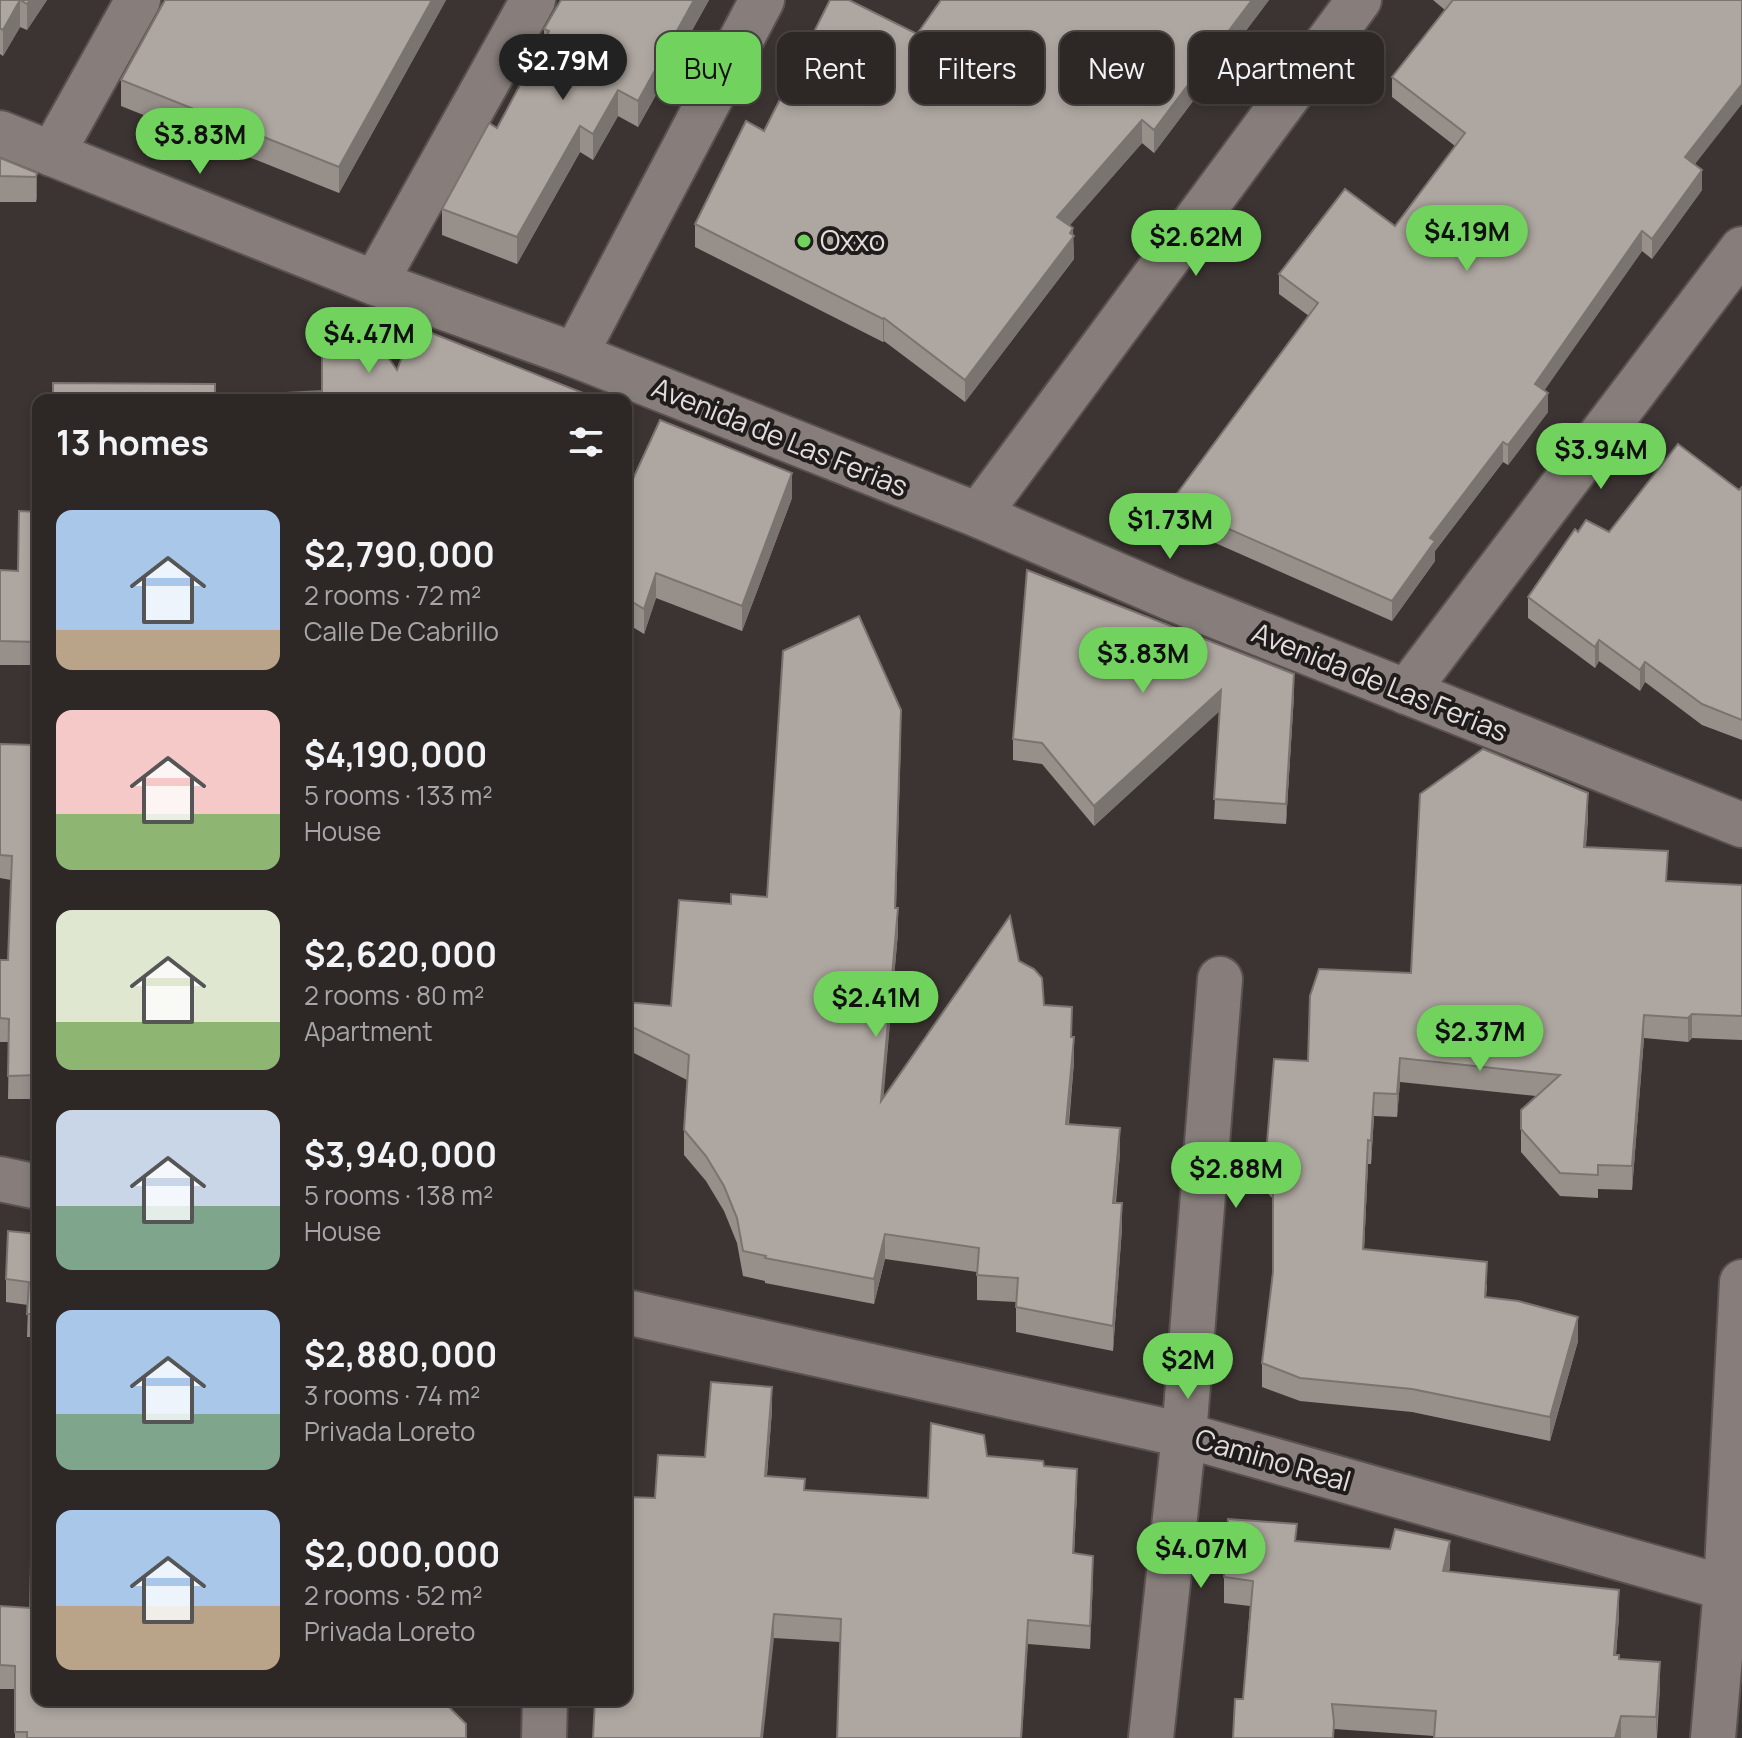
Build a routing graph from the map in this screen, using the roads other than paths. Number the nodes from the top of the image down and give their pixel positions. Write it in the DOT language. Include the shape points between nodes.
graph roads {
  1 [pos="138,0"];
  2 [pos="533,0"];
  3 [pos="762,0"];
  4 [pos="1359,0"];
  5 [pos="0,133"];
  6 [pos="52,154"];
  7 [pos="1742,249"];
  8 [pos="375,283"];
  9 [pos="575,355"];
  10 [pos="978,515"];
  11 [pos="1406,692"];
  12 [pos="1742,825"];
  13 [pos="1220,979"];
  14 [pos="0,1179"];
  15 [pos="32,1186"];
  16 [pos="1742,1282"];
  17 [pos="632,1313"];
  18 [pos="1184,1435"];
  19 [pos="1726,1588"];
  20 [pos="545,1706"];
  21 [pos="544,1738"];
  22 [pos="1151,1738"];
  23 [pos="1713,1738"];
  1 -- 6 [label="street"];
  2 -- 8 [label="street"];
  3 -- 9 [label="street"];
  4 -- 10 [label="street"];
  5 -- 6 [label="street"];
  6 -- 8 [label="street"];
  7 -- 11 [label="street"];
  8 -- 9 [label="street"];
  9 -- 10 [label="street, Avenida de Las Ferias"];
  10 -- 11 [label="street, Avenida de Las Ferias"];
  11 -- 12 [label="street, Avenida de Las Ferias"];
  13 -- 18 [label="street"];
  14 -- 15 [label="street"];
  16 -- 19 [label="street"];
  17 -- 18 [label="street, Camino Real"];
  18 -- 19 [label="street, Camino Real"];
  18 -- 22 [label="street"];
  19 -- 23 [label="street"];
  20 -- 21 [label="street"];
}
